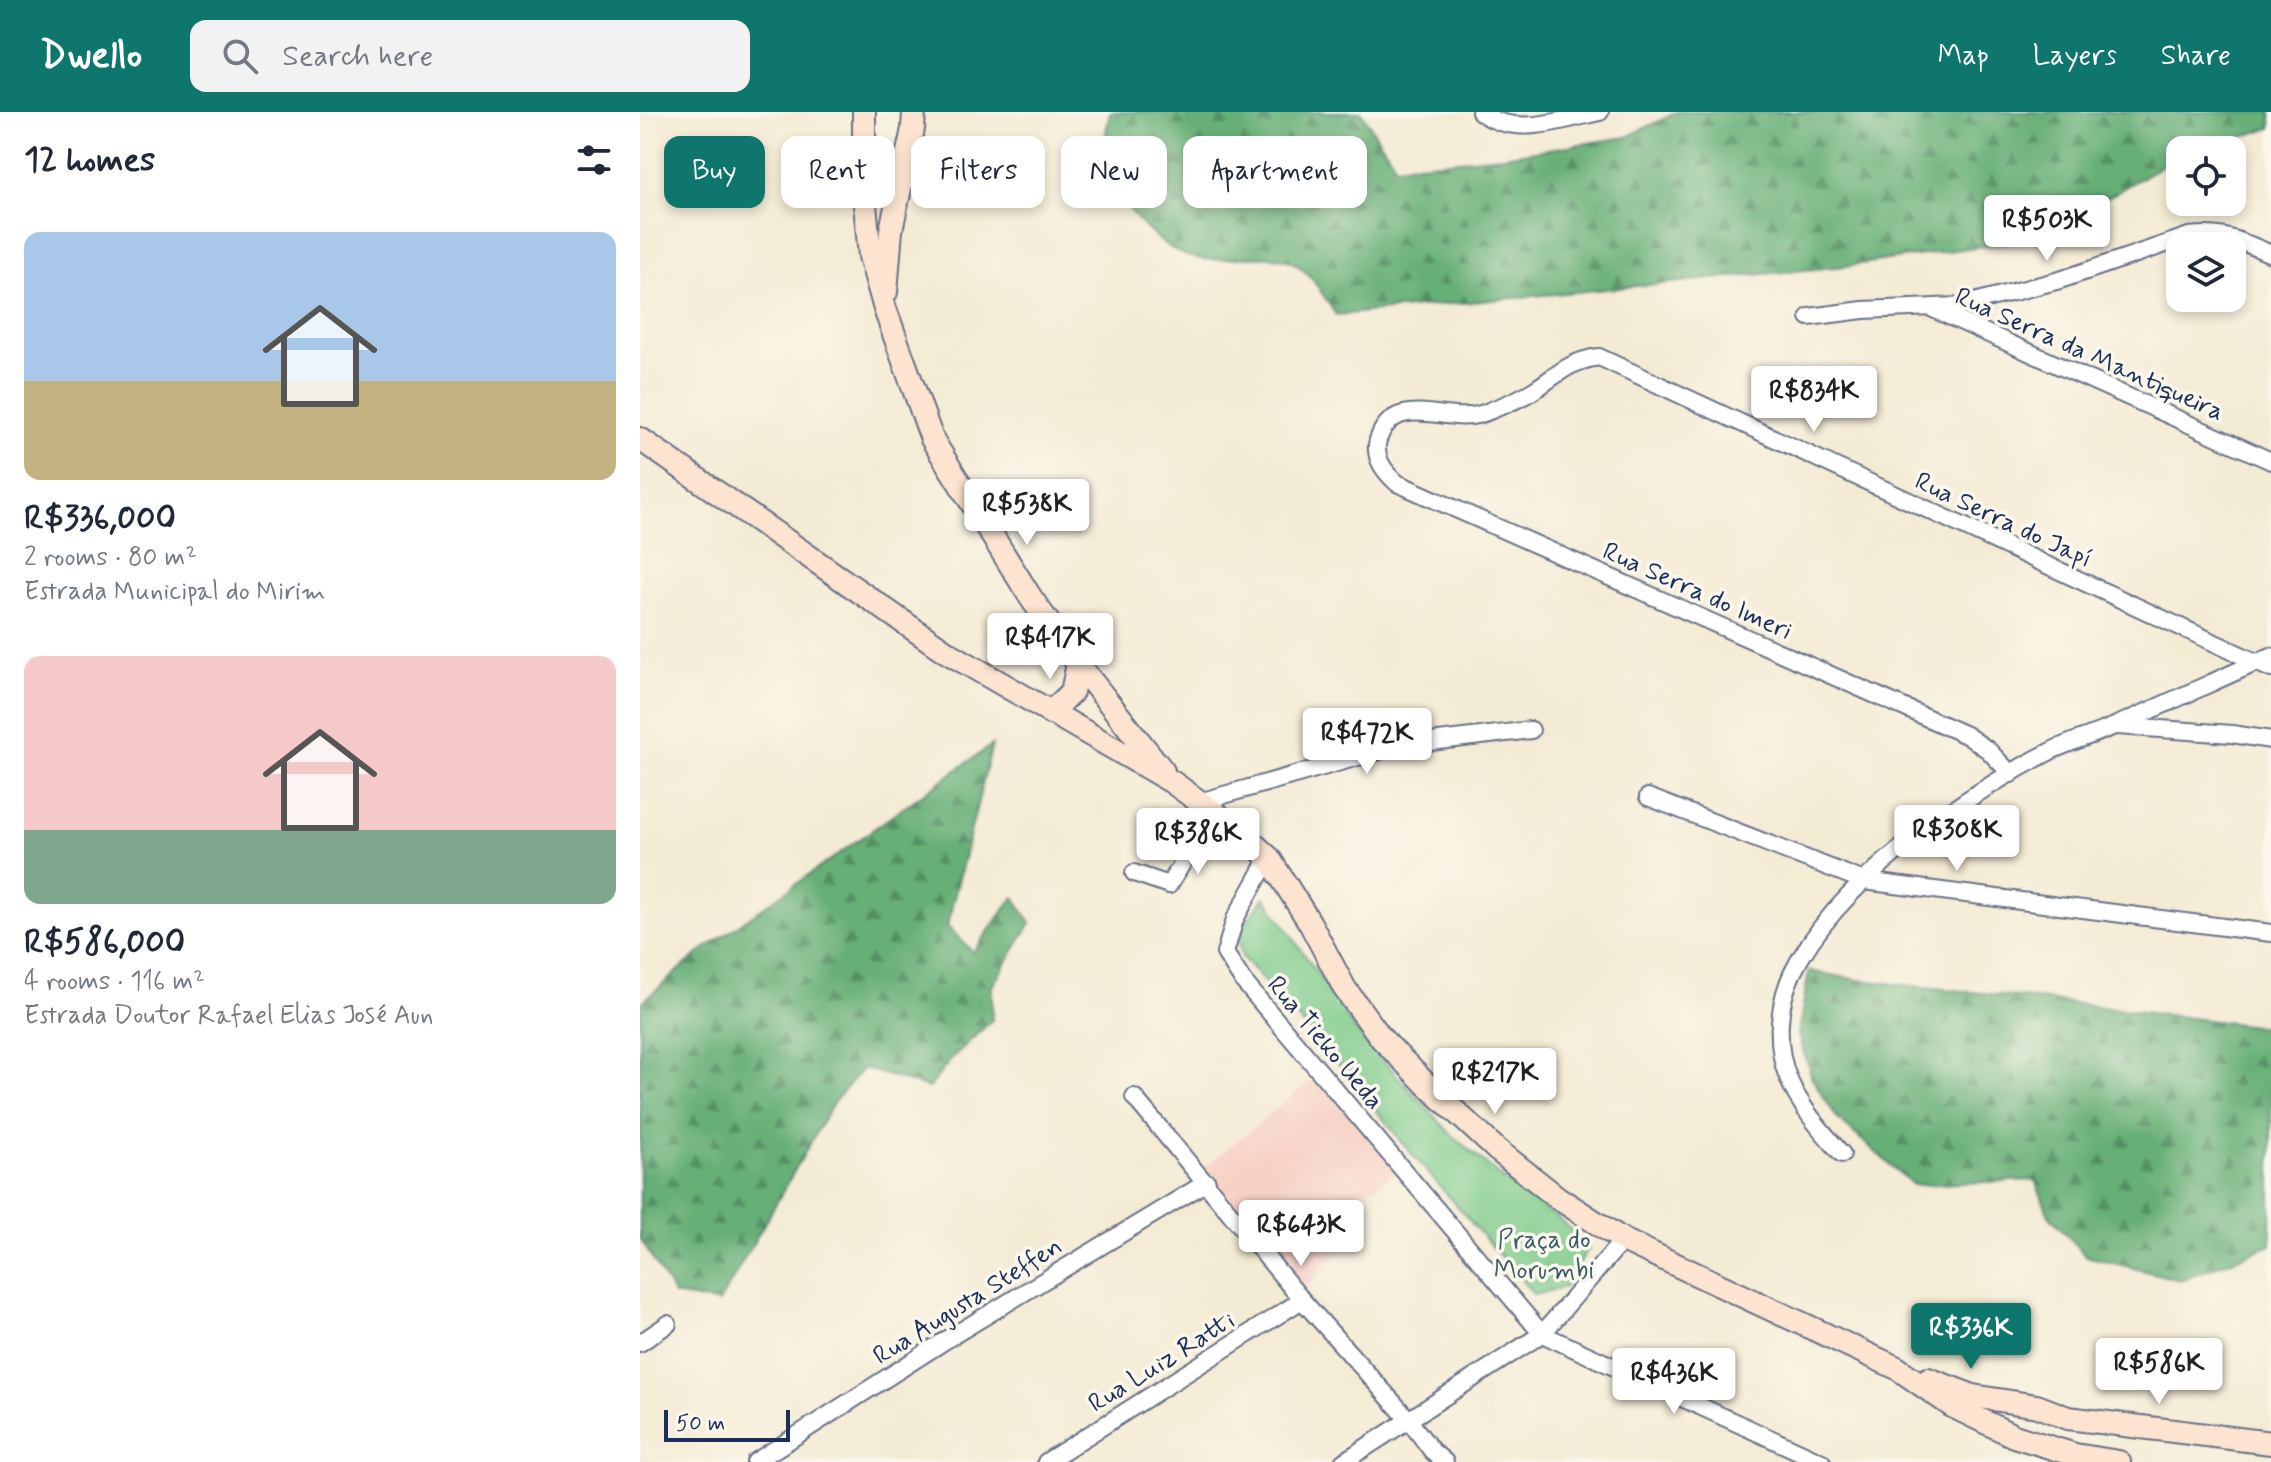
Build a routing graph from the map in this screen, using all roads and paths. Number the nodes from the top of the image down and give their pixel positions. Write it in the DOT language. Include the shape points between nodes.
graph roads {
  1 [pos="864,112"];
  2 [pos="914,112"];
  3 [pos="1480,112"];
  4 [pos="1600,112"];
  5 [pos="2271,254"];
  6 [pos="885,309"];
  7 [pos="1933,309"];
  8 [pos="1809,317"];
  9 [pos="640,439"];
  10 [pos="1377,445"];
  11 [pos="2271,461"];
  12 [pos="2266,662"];
  13 [pos="1078,664"];
  14 [pos="1050,713"];
  15 [pos="2114,726"];
  16 [pos="1531,730"];
  17 [pos="2271,740"];
  18 [pos="2011,774"];
  19 [pos="1172,782"];
  20 [pos="1648,797"];
  21 [pos="1199,802"];
  22 [pos="1193,846"];
  23 [pos="1269,858"];
  24 [pos="1134,873"];
  25 [pos="1864,881"];
  26 [pos="2271,933"];
  27 [pos="1134,1097"];
  28 [pos="1842,1154"];
  29 [pos="1207,1182"];
  30 [pos="1623,1240"];
  31 [pos="1302,1300"];
  32 [pos="668,1324"];
  33 [pos="1542,1334"];
  34 [pos="640,1343"];
  35 [pos="1897,1368"];
  36 [pos="1408,1419"];
  37 [pos="2271,1443"];
  38 [pos="755,1462"];
  39 [pos="1046,1462"];
  40 [pos="1343,1462"];
  41 [pos="1445,1462"];
  42 [pos="1822,1462"];
  43 [pos="2119,1462"];
  1 -- 6 [label="main road" via="870,256"];
  2 -- 6 [label="main road" via="891,230"];
  3 -- 4 [label="street" via="1500,124 1527,127"];
  5 -- 7 [label="street" via="2232,237 2189,236 2060,280"];
  6 -- 13 [label="main road" via="932,439"];
  7 -- 8 [label="street"];
  7 -- 11 [label="street, Rua Serra da Mantiqueira"];
  9 -- 14 [label="main road" via="945,651"];
  10 -- 12 [label="street, Rua Serra do Japí" via="1384,427 1397,417 1431,411 1475,416 1533,391 1578,360 1599,357"];
  10 -- 18 [label="street, Rua Serra do Imeri" via="1381,468 1397,483 1966,735"];
  12 -- 15 [label="street"];
  13 -- 14 [label="main road" via="1072,692"];
  13 -- 19 [label="main road"];
  14 -- 19 [label="main road"];
  15 -- 17 [label="street"];
  15 -- 18 [label="street"];
  16 -- 21 [label="street" via="1397,746"];
  18 -- 25 [label="street" via="1926,828"];
  19 -- 21 [label="main road"];
  20 -- 25 [label="street"];
  21 -- 23 [label="main road"];
  22 -- 24 [label="street" via="1169,885"];
  23 -- 30 [label="main road" via="1345,989 1382,1039 1496,1149"];
  23 -- 33 [label="street, Rua Tieko Ueda" via="1235,919 1225,953 1243,981"];
  25 -- 26 [label="street"];
  25 -- 28 [label="street" via="1824,925 1792,975 1779,1019 1782,1059 1795,1093"];
  27 -- 29 [label="street"];
  29 -- 31 [label="street"];
  29 -- 38 [label="street, Rua Augusta Steffen"];
  30 -- 33 [label="street"];
  30 -- 35 [label="main road"];
  31 -- 36 [label="street"];
  31 -- 39 [label="street, Rua Luiz Ratti"];
  32 -- 34 [label="street"];
  33 -- 36 [label="street"];
  33 -- 42 [label="street, Rua Tieko Ueda"];
  35 -- 37 [label="main road" via="1973,1396 2037,1406 2068,1418"];
  35 -- 43 [label="main road" via="1952,1406 2014,1436"];
  36 -- 40 [label="street"];
  36 -- 41 [label="street"];
}
